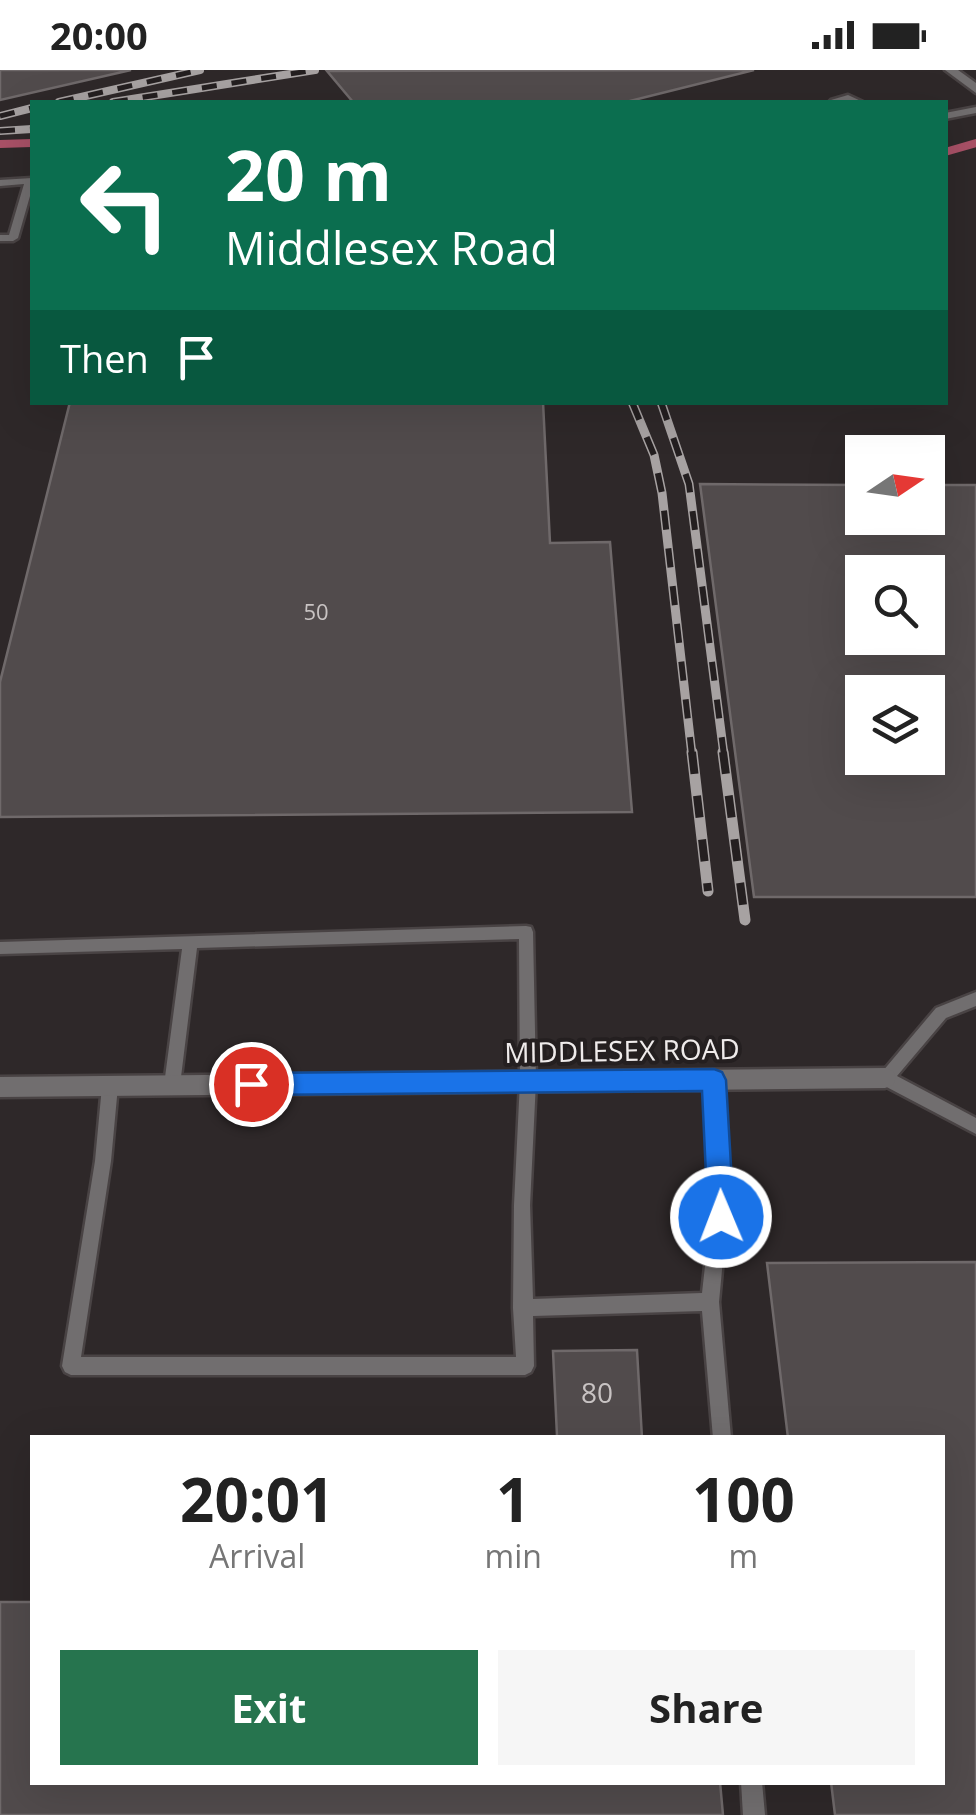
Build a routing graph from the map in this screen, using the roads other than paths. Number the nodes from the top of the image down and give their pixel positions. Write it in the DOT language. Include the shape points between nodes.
graph roads {
  1 [pos="951,70"];
  2 [pos="976,89"];
  3 [pos="976,110"];
  4 [pos="948,115"];
  5 [pos="30,181"];
  6 [pos="0,183"];
  7 [pos="30,184"];
  8 [pos="0,238"];
  9 [pos="190,942"];
  10 [pos="0,948"];
  11 [pos="976,998"];
  12 [pos="885,1078"];
  13 [pos="714,1080"];
  14 [pos="528,1081"];
  15 [pos="172,1085"];
  16 [pos="110,1086"];
  17 [pos="0,1087"];
  18 [pos="976,1126"];
  19 [pos="710,1302"];
  20 [pos="522,1308"];
  21 [pos="722,1435"];
  22 [pos="751,1785"];
  23 [pos="754,1815"];
  1 -- 2 [label="street"];
  3 -- 4 [label="lane"];
  5 -- 6 [label="lane"];
  7 -- 8 [label="lane" via="13,238"];
  9 -- 10 [label="lane"];
  9 -- 14 [label="lane" via="526,932"];
  9 -- 15 [label="lane"];
  11 -- 12 [label="lane" via="941,1013"];
  12 -- 13 [label="street, MIDDLESEX ROAD"];
  12 -- 18 [label="lane"];
  13 -- 14 [label="street, MIDDLESEX ROAD"];
  13 -- 19 [label="lane" via="721,1195"];
  14 -- 15 [label="street, MIDDLESEX ROAD"];
  14 -- 20 [label="lane"];
  15 -- 16 [label="street, MIDDLESEX ROAD"];
  16 -- 17 [label="street, MIDDLESEX ROAD"];
  16 -- 20 [label="lane" via="71,1366 525,1366"];
  19 -- 20 [label="lane"];
  19 -- 21 [label="lane"];
  22 -- 23 [label="lane"];
}
